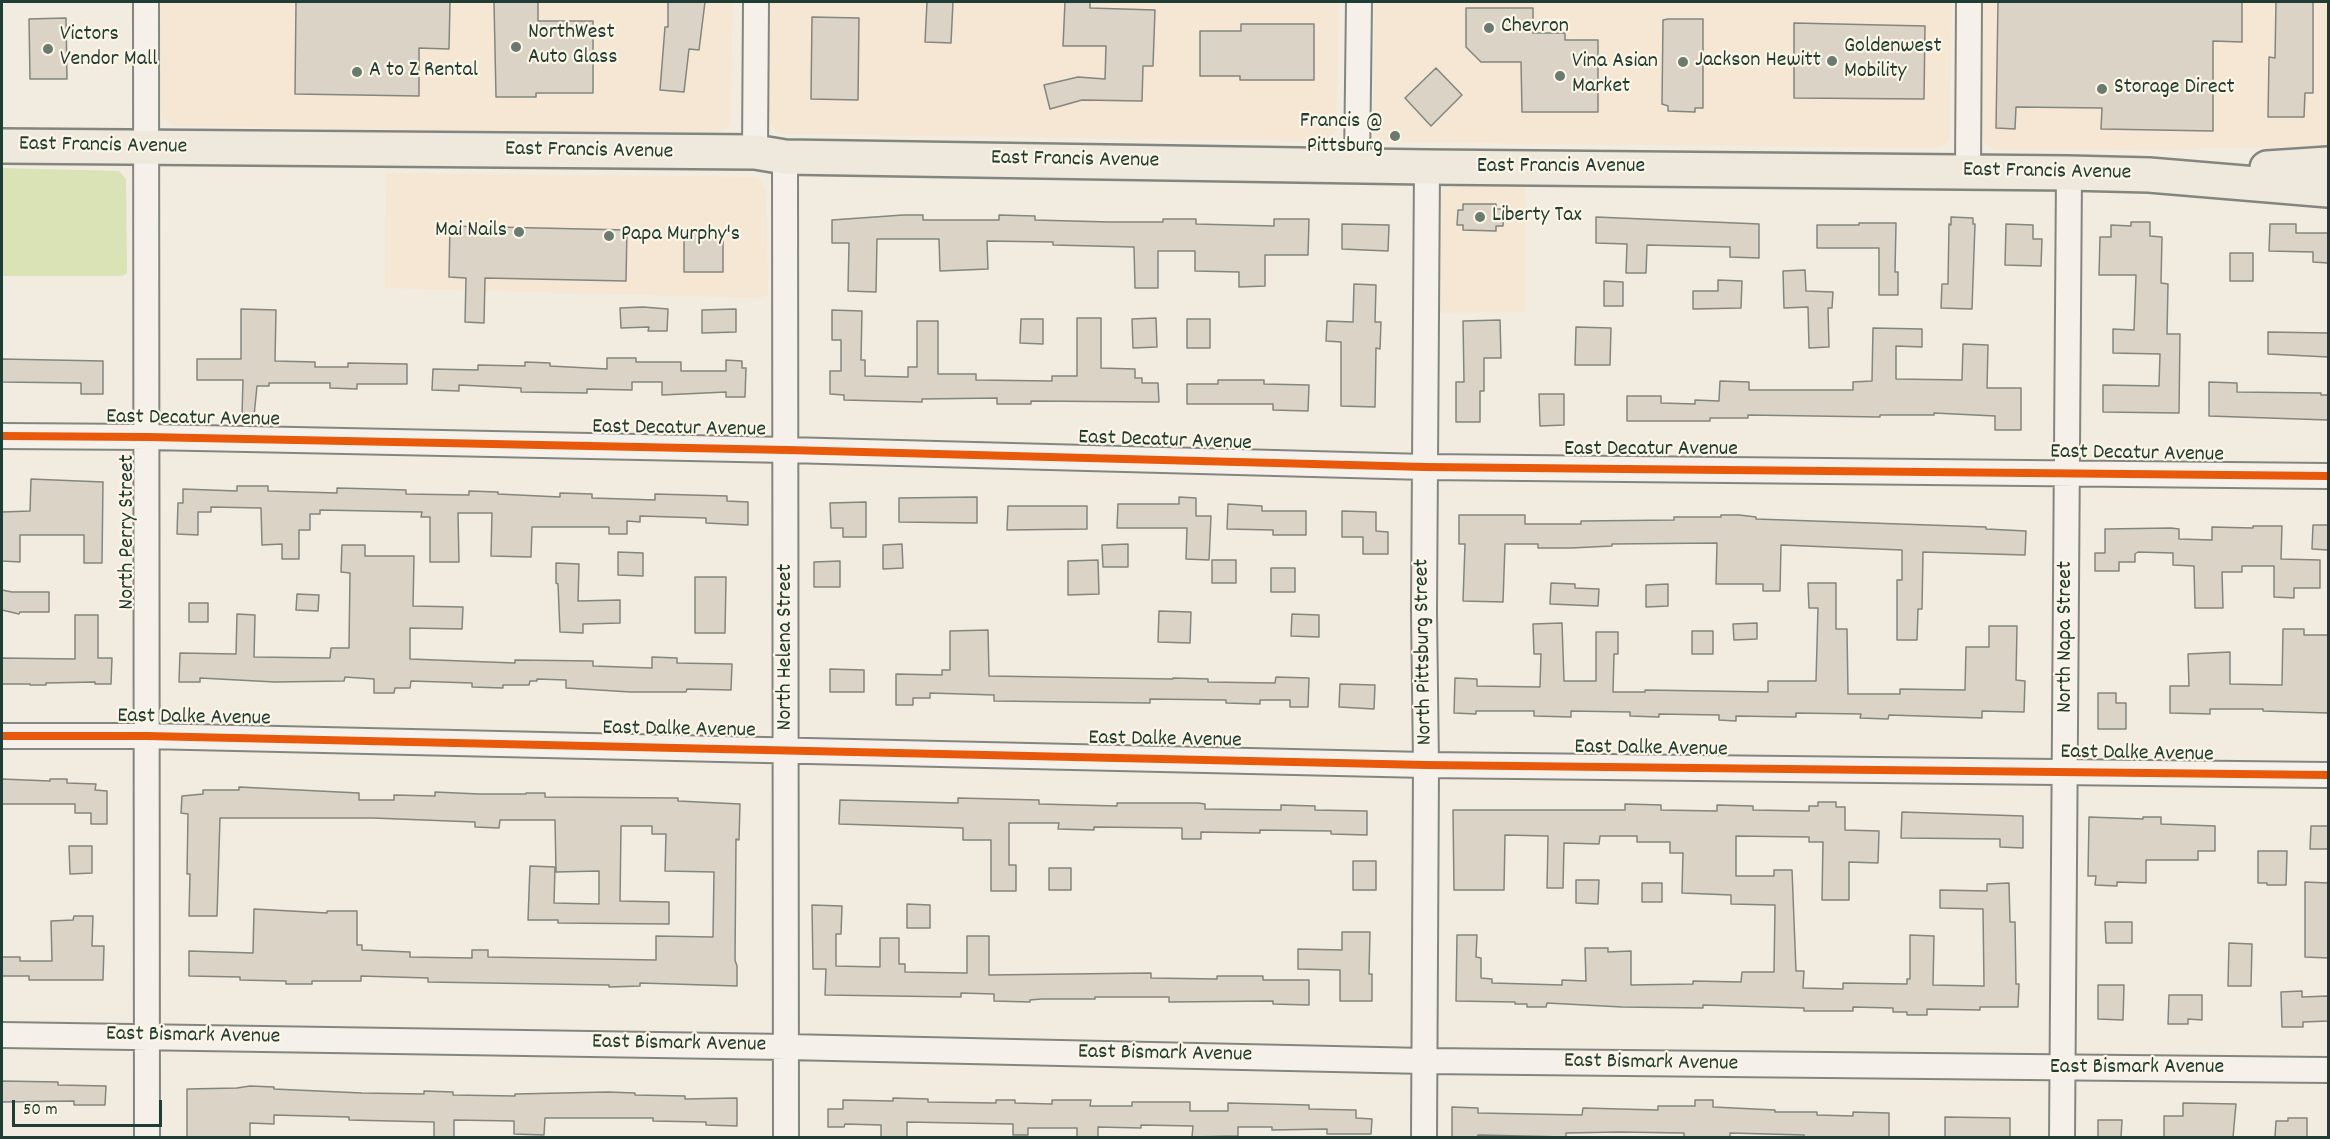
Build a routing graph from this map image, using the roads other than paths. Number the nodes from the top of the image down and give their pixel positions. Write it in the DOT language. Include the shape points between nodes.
graph roads {
  1 [pos="146,2"];
  2 [pos="756,2"];
  3 [pos="1359,2"];
  4 [pos="1969,2"];
  5 [pos="2,146"];
  6 [pos="145,148"];
  7 [pos="770,154"];
  8 [pos="2328,164"];
  9 [pos="1357,165"];
  10 [pos="1427,167"];
  11 [pos="1968,171"];
  12 [pos="2069,173"];
  13 [pos="2149,175"];
  14 [pos="2328,190"];
  15 [pos="2,436"];
  16 [pos="148,437"];
  17 [pos="787,450"];
  18 [pos="1425,467"];
  19 [pos="2067,472"];
  20 [pos="2328,476"];
  21 [pos="2,736"];
  22 [pos="147,736"];
  23 [pos="787,752"];
  24 [pos="1426,765"];
  25 [pos="2066,773"];
  26 [pos="2328,775"];
  27 [pos="2,1035"];
  28 [pos="147,1036"];
  29 [pos="787,1047"];
  30 [pos="1425,1061"];
  31 [pos="2062,1068"];
  32 [pos="2328,1070"];
  33 [pos="147,1137"];
  34 [pos="786,1137"];
  35 [pos="1424,1137"];
  36 [pos="2062,1137"];
  1 -- 6 [label="street, North Perry Street"];
  2 -- 7 [label="street, North Helena Street"];
  3 -- 9 [label="street"];
  4 -- 11 [label="street"];
  5 -- 6 [label="main road, East Francis Avenue"];
  6 -- 7 [label="main road, East Francis Avenue"];
  6 -- 16 [label="street, North Perry Street"];
  7 -- 9 [label="main road, East Francis Avenue"];
  7 -- 17 [label="street, North Helena Street" via="784,302"];
  8 -- 13 [label="main road, East Francis Avenue"];
  9 -- 10 [label="main road, East Francis Avenue"];
  10 -- 11 [label="main road, East Francis Avenue"];
  10 -- 18 [label="street, North Pittsburg Street"];
  11 -- 12 [label="main road, East Francis Avenue"];
  12 -- 13 [label="main road, East Francis Avenue"];
  12 -- 19 [label="street, North Napa Street"];
  13 -- 14 [label="main road, East Francis Avenue"];
  15 -- 16 [label="street, East Decatur Avenue"];
  16 -- 17 [label="street, East Decatur Avenue"];
  16 -- 22 [label="street, North Perry Street"];
  17 -- 18 [label="street, East Decatur Avenue"];
  17 -- 23 [label="street, North Helena Street"];
  18 -- 19 [label="street, East Decatur Avenue"];
  18 -- 24 [label="street, North Pittsburg Street"];
  19 -- 20 [label="street, East Decatur Avenue"];
  19 -- 25 [label="street, North Napa Street"];
  21 -- 22 [label="street, East Dalke Avenue"];
  22 -- 23 [label="street, East Dalke Avenue"];
  22 -- 28 [label="street, North Perry Street"];
  23 -- 24 [label="street, East Dalke Avenue"];
  23 -- 29 [label="street, North Helena Street"];
  24 -- 25 [label="street, East Dalke Avenue"];
  24 -- 30 [label="street, North Pittsburg Street"];
  25 -- 26 [label="street, East Dalke Avenue"];
  25 -- 31 [label="street, North Napa Street"];
  27 -- 28 [label="street, East Bismark Avenue"];
  28 -- 29 [label="street, East Bismark Avenue"];
  28 -- 33 [label="street, North Perry Street"];
  29 -- 30 [label="street, East Bismark Avenue"];
  29 -- 34 [label="street, North Helena Street"];
  30 -- 31 [label="street, East Bismark Avenue"];
  30 -- 35 [label="street, North Pittsburg Street"];
  31 -- 32 [label="street, East Bismark Avenue"];
  31 -- 36 [label="street, North Napa Street"];
}
